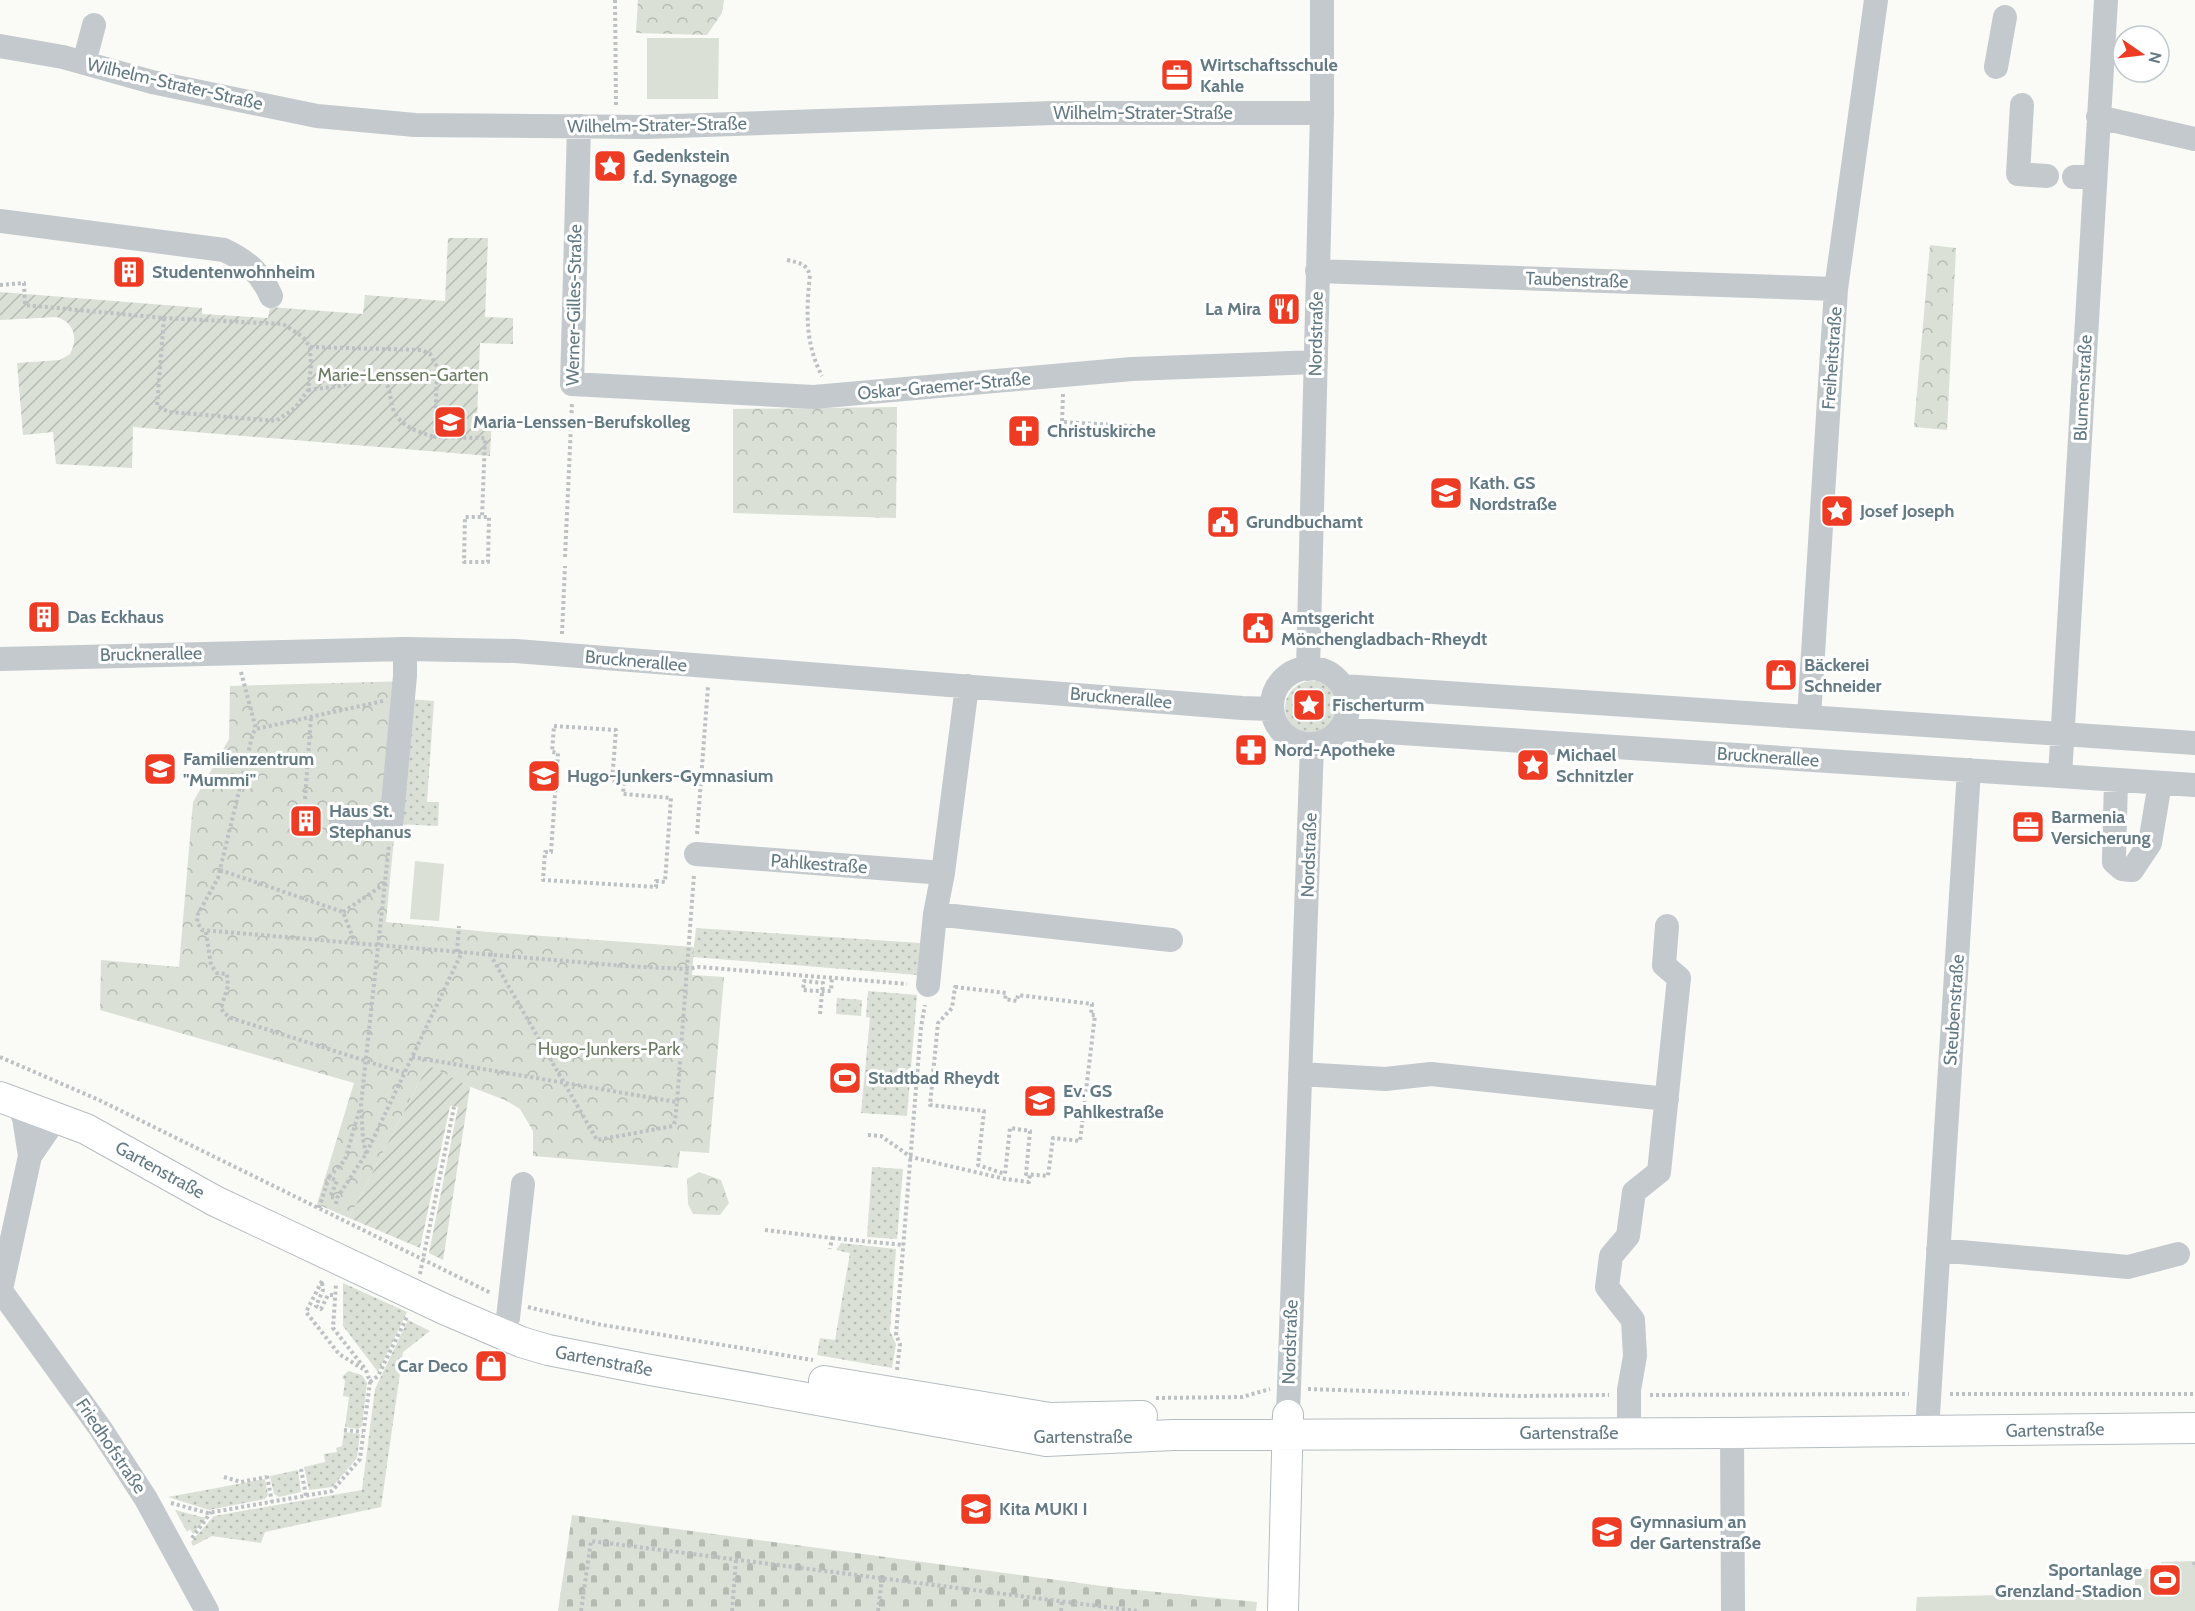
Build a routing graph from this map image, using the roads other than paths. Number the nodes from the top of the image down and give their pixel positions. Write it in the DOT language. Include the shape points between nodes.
graph roads {
  1 [pos="1322,0"];
  2 [pos="1876,0"];
  3 [pos="2106,0"];
  4 [pos="2005,17"];
  5 [pos="94,25"];
  6 [pos="0,46"];
  7 [pos="84,63"];
  8 [pos="1996,67"];
  9 [pos="2022,105"];
  10 [pos="1322,113"];
  11 [pos="2098,117"];
  12 [pos="579,126"];
  13 [pos="2195,140"];
  14 [pos="2047,176"];
  15 [pos="0,221"];
  16 [pos="1317,271"];
  17 [pos="1836,290"];
  18 [pos="271,296"];
  19 [pos="1316,362"];
  20 [pos="572,384"];
  21 [pos="405,649"];
  22 [pos="0,659"];
  23 [pos="1308,669"];
  24 [pos="967,686"];
  25 [pos="1343,687"];
  26 [pos="1272,709"];
  27 [pos="1809,717"];
  28 [pos="1341,729"];
  29 [pos="2062,734"];
  30 [pos="2195,743"];
  31 [pos="1312,745"];
  32 [pos="1969,770"];
  33 [pos="2060,776"];
  34 [pos="2116,780"];
  35 [pos="2160,783"];
  36 [pos="2195,785"];
  37 [pos="341,821"];
  38 [pos="696,854"];
  39 [pos="943,873"];
  40 [pos="935,914"];
  41 [pos="1667,926"];
  42 [pos="1171,940"];
  43 [pos="928,986"];
  44 [pos="1300,1074"];
  45 [pos="0,1080"];
  46 [pos="1667,1099"];
  47 [pos="9,1100"];
  48 [pos="56,1118"];
  49 [pos="20,1154"];
  50 [pos="523,1184"];
  51 [pos="1938,1250"];
  52 [pos="2178,1254"];
  53 [pos="0,1292"];
  54 [pos="509,1310"];
  55 [pos="1929,1404"];
  56 [pos="1629,1407"];
  57 [pos="2195,1409"];
  58 [pos="1288,1413"];
  59 [pos="2195,1428"];
  60 [pos="1732,1433"];
  61 [pos="207,1611"];
  62 [pos="1283,1611"];
  63 [pos="1733,1611"];
  1 -- 10 [label="street, Nordstraße"];
  2 -- 17 [label="street, Freiheitstraße"];
  3 -- 11 [label="street, Blumenstraße"];
  4 -- 8 [label="street"];
  5 -- 7 [label="street"];
  6 -- 7 [label="street, Wilhelm-Strater-Straße"];
  7 -- 12 [label="street, Wilhelm-Strater-Straße" via="152,82 317,116 415,126"];
  9 -- 14 [label="street" via="2018,174"];
  10 -- 12 [label="street, Wilhelm-Strater-Straße" via="1053,113"];
  10 -- 16 [label="street, Nordstraße"];
  11 -- 13 [label="street"];
  11 -- 29 [label="street, Blumenstraße" via="2085,177"];
  12 -- 20 [label="street, Werner-Gilles-Straße"];
  15 -- 18 [label="street" via="224,250 256,270"];
  16 -- 17 [label="street, Taubenstraße"];
  16 -- 19 [label="street, Nordstraße"];
  17 -- 27 [label="street, Freiheitstraße"];
  19 -- 20 [label="street, Oskar-Graemer-Straße" via="1132,369 814,397"];
  19 -- 23 [label="street, Nordstraße"];
  21 -- 22 [label="street, Brucknerallee"];
  21 -- 24 [label="street, Brucknerallee" via="561,654"];
  21 -- 37 [label="street" via="391,826"];
  23 -- 25 [label="street" via="1329,673"];
  23 -- 26 [label="street" via="1282,680 1273,696"];
  24 -- 26 [label="street, Brucknerallee"];
  24 -- 39 [label="street"];
  25 -- 27 [label="street"];
  25 -- 28 [label="street" via="1349,706"];
  26 -- 31 [label="street" via="1277,726 1290,739"];
  27 -- 29 [label="street"];
  28 -- 31 [label="street" via="1334,737"];
  28 -- 32 [label="street, Brucknerallee"];
  29 -- 30 [label="street"];
  29 -- 33 [label="street, Blumenstraße"];
  31 -- 44 [label="street, Nordstraße"];
  32 -- 33 [label="street, Brucknerallee"];
  32 -- 51 [label="street, Steubenstraße"];
  33 -- 34 [label="street, Brucknerallee"];
  34 -- 35 [label="street, Brucknerallee"];
  34 -- 35 [label="street" via="2114,862 2122,870 2132,870 2150,843"];
  35 -- 36 [label="street, Brucknerallee"];
  38 -- 39 [label="street, Pahlkestraße"];
  39 -- 40 [label="street"];
  40 -- 42 [label="street"];
  40 -- 43 [label="street"];
  41 -- 46 [label="street" via="1664,965 1679,978"];
  44 -- 46 [label="street" via="1385,1079 1431,1074"];
  44 -- 58 [label="street, Nordstraße"];
  45 -- 54 [label="main road, Gartenstraße" via="93,1114 223,1184"];
  46 -- 56 [label="street" via="1659,1172 1634,1192 1628,1236 1611,1256 1607,1287 1633,1320 1635,1356"];
  47 -- 48 [label="main road, Gartenstraße"];
  47 -- 49 [label="street" via="24,1118"];
  48 -- 49 [label="street"];
  48 -- 58 [label="main road, Gartenstraße" via="87,1129 236,1211 492,1330 548,1350 1046,1441 1173,1435"];
  49 -- 53 [label="street"];
  50 -- 54 [label="street"];
  51 -- 52 [label="street" via="2127,1267"];
  51 -- 55 [label="street, Steubenstraße"];
  53 -- 61 [label="street, Friedhofstraße" via="100,1428 151,1508"];
  54 -- 58 [label="main road, Gartenstraße" via="545,1333 649,1354 1050,1418"];
  55 -- 56 [label="main road, Gartenstraße" via="1716,1419"];
  55 -- 57 [label="main road, Gartenstraße"];
  56 -- 58 [label="main road, Gartenstraße"];
  58 -- 60 [label="main road, Gartenstraße"];
  58 -- 62 [label="main road, Nordstraße"];
  59 -- 60 [label="main road, Gartenstraße"];
  60 -- 63 [label="street"];
}
